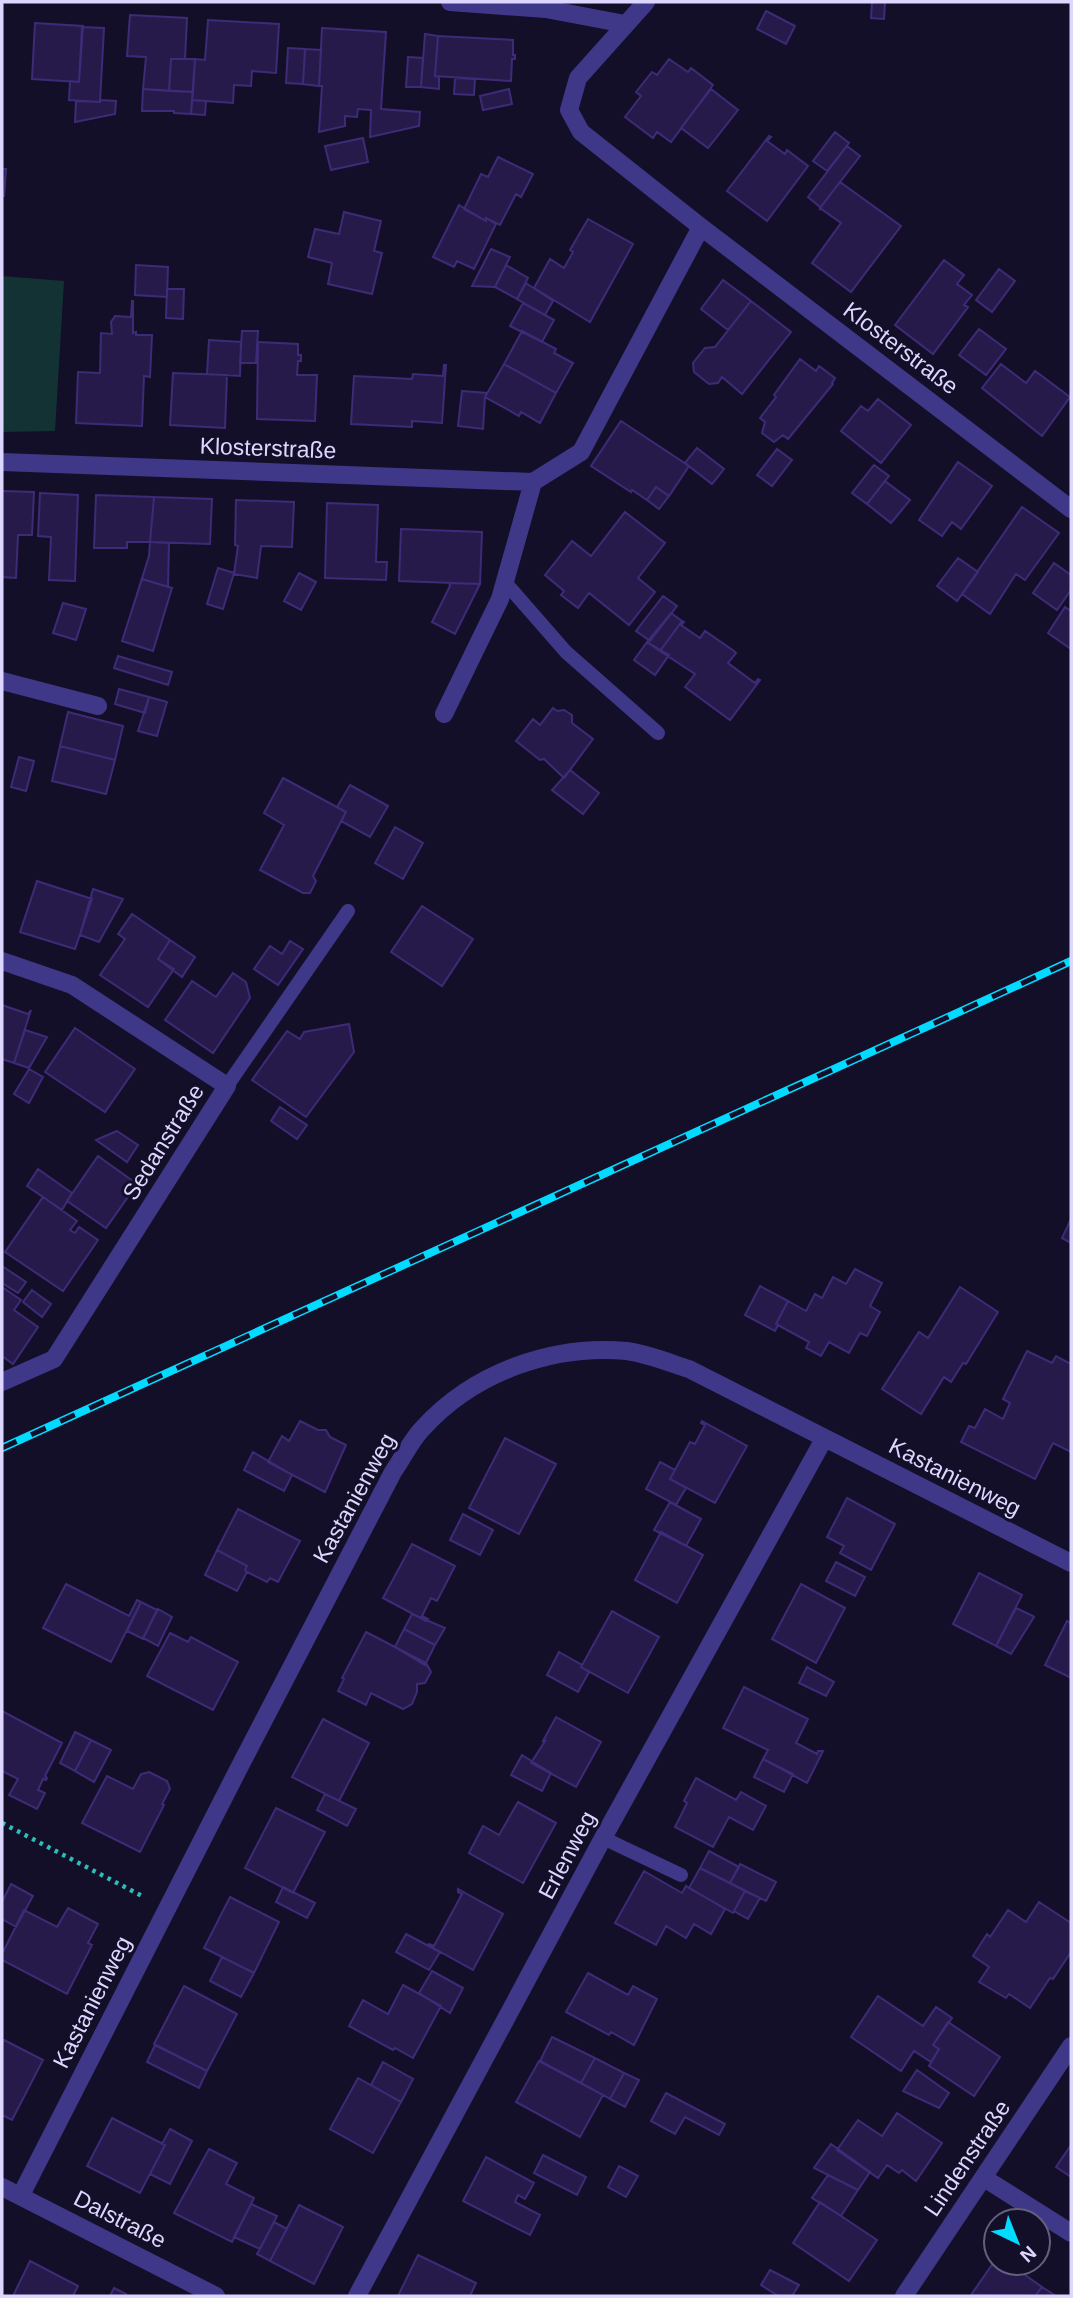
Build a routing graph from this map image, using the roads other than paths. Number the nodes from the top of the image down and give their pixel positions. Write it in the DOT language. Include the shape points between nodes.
graph roads {
  1 [pos="450,2"];
  2 [pos="646,2"];
  3 [pos="625,24"];
  4 [pos="701,226"];
  5 [pos="2,462"];
  6 [pos="533,482"];
  7 [pos="1071,509"];
  8 [pos="504,581"];
  9 [pos="2,681"];
  10 [pos="98,706"];
  11 [pos="444,714"];
  12 [pos="658,733"];
  13 [pos="348,912"];
  14 [pos="2,961"];
  15 [pos="227,1086"];
  16 [pos="2,1382"];
  17 [pos="824,1439"];
  18 [pos="1071,1563"];
  19 [pos="603,1838"];
  20 [pos="681,1875"];
  21 [pos="1071,2046"];
  22 [pos="984,2178"];
  23 [pos="2,2187"];
  24 [pos="21,2195"];
  25 [pos="1071,2232"];
  26 [pos="216,2296"];
  27 [pos="357,2296"];
  28 [pos="904,2296"];
  1 -- 3 [label="street" via="546,9"];
  2 -- 3 [label="street"];
  3 -- 4 [label="street, Klosterstraße" via="578,78 569,110 581,132"];
  4 -- 6 [label="street" via="581,452"];
  4 -- 7 [label="street, Klosterstraße"];
  5 -- 6 [label="street, Klosterstraße"];
  6 -- 8 [label="street"];
  8 -- 11 [label="street" via="500,599"];
  8 -- 12 [label="lane" via="566,652"];
  9 -- 10 [label="street"];
  13 -- 15 [label="lane"];
  14 -- 15 [label="street, Sedanstraße" via="72,985"];
  15 -- 16 [label="street, Sedanstraße" via="54,1359"];
  17 -- 18 [label="street, Kastanienweg"];
  17 -- 19 [label="street, Erlenweg"];
  17 -- 24 [label="street, Kastanienweg" via="689,1369 629,1352 575,1350 519,1364 468,1389 422,1428 393,1472"];
  19 -- 20 [label="lane"];
  19 -- 27 [label="street, Erlenweg"];
  21 -- 22 [label="street, Lindenstraße"];
  22 -- 25 [label="street"];
  22 -- 28 [label="street, Lindenstraße"];
  23 -- 24 [label="street, Dalstraße"];
  24 -- 26 [label="street, Dalstraße"];
}
